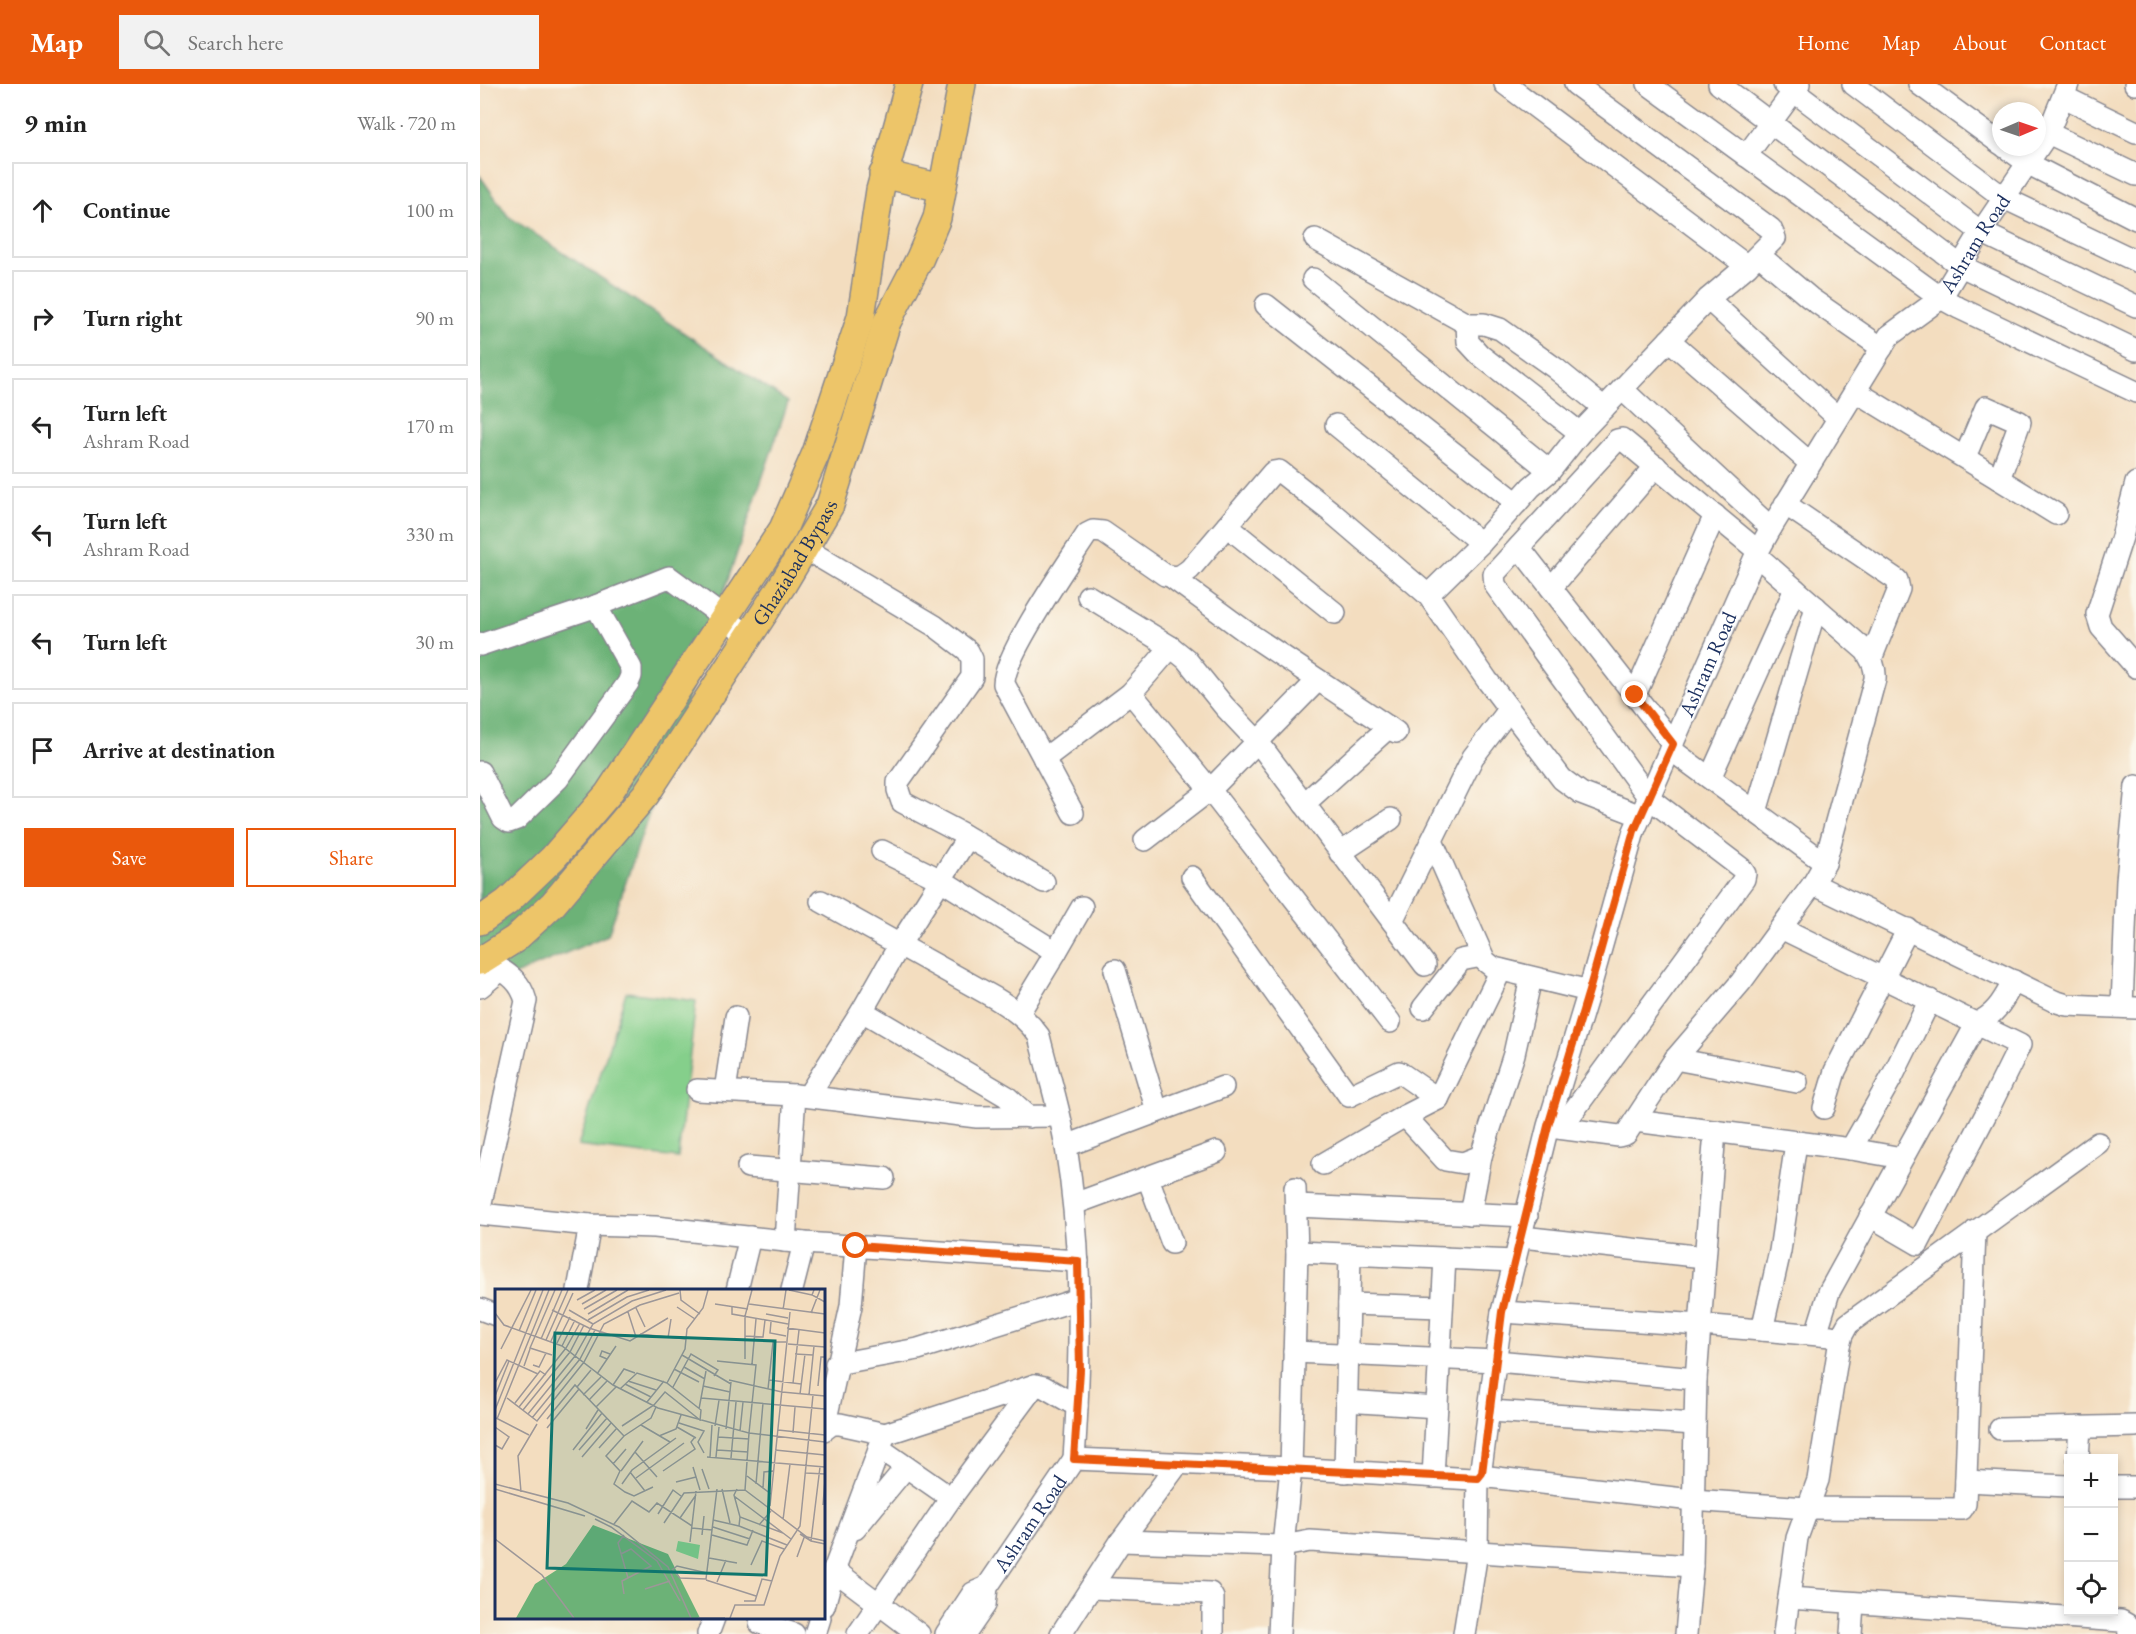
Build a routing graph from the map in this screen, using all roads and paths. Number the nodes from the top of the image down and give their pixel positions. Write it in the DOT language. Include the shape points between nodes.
graph roads {
  1 [pos="909,84"];
  2 [pos="962,84"];
  3 [pos="1505,84"];
  4 [pos="1575,84"];
  5 [pos="1648,84"];
  6 [pos="1719,84"];
  7 [pos="1853,84"];
  8 [pos="1919,84"];
  9 [pos="1792,86"];
  10 [pos="2066,91"];
  11 [pos="1771,122"];
  12 [pos="2136,132"];
  13 [pos="2048,133"];
  14 [pos="1992,137"];
  15 [pos="1746,156"];
  16 [pos="2018,156"];
  17 [pos="2029,164"];
  18 [pos="884,174"];
  19 [pos="2136,175"];
  20 [pos="942,188"];
  21 [pos="2004,198"];
  22 [pos="2136,219"];
  23 [pos="1981,232"];
  24 [pos="1316,239"];
  25 [pos="1753,260"];
  26 [pos="2136,261"];
  27 [pos="1961,266"];
  28 [pos="1314,279"];
  29 [pos="1941,298"];
  30 [pos="1708,299"];
  31 [pos="1266,305"];
  32 [pos="2136,306"];
  33 [pos="1466,324"];
  34 [pos="1669,340"];
  35 [pos="1882,348"];
  36 [pos="2136,350"];
  37 [pos="1622,388"];
  38 [pos="1855,391"];
  39 [pos="2136,392"];
  40 [pos="1604,408"];
  41 [pos="1838,418"];
  42 [pos="1336,425"];
  43 [pos="1580,433"];
  44 [pos="1965,457"];
  45 [pos="1810,464"];
  46 [pos="1656,466"];
  47 [pos="1550,471"];
  48 [pos="1999,479"];
  49 [pos="2136,483"];
  50 [pos="1517,503"];
  51 [pos="1785,504"];
  52 [pos="2056,514"];
  53 [pos="1715,515"];
  54 [pos="1227,526"];
  55 [pos="1771,528"];
  56 [pos="2129,538"];
  57 [pos="1481,543"];
  58 [pos="1519,547"];
  59 [pos="804,548"];
  60 [pos="1757,554"];
  61 [pos="1173,578"];
  62 [pos="1551,588"];
  63 [pos="1795,589"];
  64 [pos="1428,595"];
  65 [pos="1088,596"];
  66 [pos="596,606"];
  67 [pos="1816,607"];
  68 [pos="1335,613"];
  69 [pos="724,618"];
  70 [pos="749,636"];
  71 [pos="480,645"];
  72 [pos="1171,647"];
  73 [pos="2132,657"];
  74 [pos="1871,659"];
  75 [pos="972,677"];
  76 [pos="1318,680"];
  77 [pos="1004,684"];
  78 [pos="1131,693"];
  79 [pos="1635,695"];
  80 [pos="1509,710"];
  81 [pos="1258,742"];
  82 [pos="1672,746"];
  83 [pos="1044,759"];
  84 [pos="480,772"];
  85 [pos="1710,778"];
  86 [pos="2136,786"];
  87 [pos="1210,790"];
  88 [pos="1304,804"];
  89 [pos="1645,807"];
  90 [pos="1756,812"];
  91 [pos="1073,813"];
  92 [pos="1391,819"];
  93 [pos="964,835"];
  94 [pos="1145,840"];
  95 [pos="1432,841"];
  96 [pos="882,851"];
  97 [pos="1340,853"];
  98 [pos="1825,863"];
  99 [pos="1192,877"];
  100 [pos="941,880"];
  101 [pos="2131,881"];
  102 [pos="1044,882"];
  103 [pos="1813,884"];
  104 [pos="821,901"];
  105 [pos="1082,907"];
  106 [pos="480,921"];
  107 [pos="1392,921"];
  108 [pos="1781,928"];
  109 [pos="1908,929"];
  110 [pos="900,944"];
  111 [pos="1056,952"];
  112 [pos="1482,956"];
  113 [pos="489,963"];
  114 [pos="1425,965"];
  115 [pos="1115,970"];
  116 [pos="1501,970"];
  117 [pos="1531,978"];
  118 [pos="1882,979"];
  119 [pos="2014,981"];
  120 [pos="480,987"];
  121 [pos="1589,991"];
  122 [pos="1930,1000"];
  123 [pos="2129,1007"];
  124 [pos="1423,1008"];
  125 [pos="862,1011"];
  126 [pos="1019,1013"];
  127 [pos="736,1017"];
  128 [pos="1390,1022"];
  129 [pos="1977,1023"];
  130 [pos="1675,1059"];
  131 [pos="1797,1082"];
  132 [pos="1223,1087"];
  133 [pos="697,1090"];
  134 [pos="725,1091"];
  135 [pos="801,1095"];
  136 [pos="1438,1099"];
  137 [pos="1824,1108"];
  138 [pos="1157,1111"];
  139 [pos="1059,1116"];
  140 [pos="1405,1116"];
  141 [pos="1029,1117"];
  142 [pos="1635,1121"];
  143 [pos="1555,1127"];
  144 [pos="1715,1131"];
  145 [pos="1796,1143"];
  146 [pos="2098,1143"];
  147 [pos="1066,1146"];
  148 [pos="1851,1149"];
  149 [pos="1216,1152"];
  150 [pos="1481,1156"];
  151 [pos="1902,1158"];
  152 [pos="1323,1164"];
  153 [pos="747,1167"];
  154 [pos="790,1170"];
  155 [pos="884,1178"];
  156 [pos="1148,1178"];
  157 [pos="1074,1204"];
  158 [pos="480,1207"];
  159 [pos="480,1214"];
  160 [pos="1470,1214"];
  161 [pos="1527,1216"];
  162 [pos="1870,1216"];
  163 [pos="590,1225"];
  164 [pos="1975,1232"];
  165 [pos="750,1237"];
  166 [pos="1522,1238"];
  167 [pos="795,1242"];
  168 [pos="1172,1243"];
  169 [pos="856,1246"];
  170 [pos="1297,1252"];
  171 [pos="1350,1254"];
  172 [pos="1704,1257"];
  173 [pos="1445,1258"];
  174 [pos="1078,1261"];
  175 [pos="1515,1261"];
  176 [pos="578,1289"];
  177 [pos="736,1289"];
  178 [pos="792,1289"];
  179 [pos="1079,1299"];
  180 [pos="1349,1304"];
  181 [pos="1442,1307"];
  182 [pos="480,1309"];
  183 [pos="1502,1312"];
  184 [pos="495,1315"];
  185 [pos="1701,1325"];
  186 [pos="1762,1330"];
  187 [pos="1844,1330"];
  188 [pos="1816,1334"];
  189 [pos="1294,1352"];
  190 [pos="1348,1354"];
  191 [pos="1439,1359"];
  192 [pos="1496,1361"];
  193 [pos="836,1364"];
  194 [pos="1696,1379"];
  195 [pos="1035,1385"];
  196 [pos="1347,1401"];
  197 [pos="1077,1406"];
  198 [pos="1437,1407"];
  199 [pos="1490,1411"];
  200 [pos="825,1424"];
  201 [pos="1695,1424"];
  202 [pos="2136,1426"];
  203 [pos="2080,1427"];
  204 [pos="825,1428"];
  205 [pos="2000,1430"];
  206 [pos="882,1441"];
  207 [pos="2078,1454"];
  208 [pos="1074,1459"];
  209 [pos="1177,1465"];
  210 [pos="906,1467"];
  211 [pos="1291,1468"];
  212 [pos="1345,1472"];
  213 [pos="1433,1477"];
  214 [pos="1479,1477"];
  215 [pos="1966,1481"];
  216 [pos="2064,1486"];
  217 [pos="2118,1487"];
  218 [pos="2136,1487"];
  219 [pos="951,1498"];
  220 [pos="1692,1500"];
  221 [pos="1807,1508"];
  222 [pos="1121,1541"];
  223 [pos="844,1544"];
  224 [pos="1283,1546"];
  225 [pos="1477,1552"];
  226 [pos="1692,1566"];
  227 [pos="834,1570"];
  228 [pos="1091,1588"];
  229 [pos="1789,1598"];
  230 [pos="825,1602"];
  231 [pos="878,1603"];
  232 [pos="1853,1603"];
  233 [pos="713,1619"];
  234 [pos="819,1619"];
  235 [pos="759,1625"];
  236 [pos="2059,1626"];
  237 [pos="954,1633"];
  238 [pos="708,1634"];
  239 [pos="794,1634"];
  240 [pos="815,1634"];
  241 [pos="858,1634"];
  242 [pos="919,1634"];
  243 [pos="1061,1634"];
  244 [pos="1213,1634"];
  245 [pos="1280,1634"];
  246 [pos="1464,1634"];
  247 [pos="1686,1634"];
  248 [pos="1784,1634"];
  249 [pos="1851,1634"];
  250 [pos="2129,1634"];
  1 -- 18 [label="main road, Ghaziabad Bypass"];
  2 -- 20 [label="main road, Ghaziabad Bypass"];
  3 -- 25 [label="street"];
  4 -- 25 [label="street" via="1771,229 1775,237"];
  5 -- 15 [label="street"];
  6 -- 11 [label="street"];
  7 -- 21 [label="street"];
  8 -- 14 [label="street"];
  9 -- 11 [label="street"];
  9 -- 23 [label="street"];
  10 -- 12 [label="street"];
  10 -- 13 [label="street, Ashram Road"];
  11 -- 15 [label="street"];
  11 -- 27 [label="street"];
  13 -- 17 [label="street, Ashram Road"];
  13 -- 19 [label="street"];
  15 -- 29 [label="street"];
  16 -- 17 [label="street"];
  17 -- 21 [label="street, Ashram Road"];
  17 -- 22 [label="street"];
  18 -- 20 [label="main road"];
  18 -- 69 [label="main road, Ghaziabad Bypass" via="861,317 816,453 783,529"];
  20 -- 59 [label="main road, Ghaziabad Bypass" via="937,218 886,322 830,505"];
  21 -- 23 [label="street, Ashram Road"];
  21 -- 26 [label="street"];
  23 -- 27 [label="street, Ashram Road"];
  23 -- 32 [label="street"];
  24 -- 33 [label="street"];
  25 -- 30 [label="street"];
  25 -- 35 [label="street"];
  27 -- 29 [label="street, Ashram Road"];
  27 -- 36 [label="street"];
  28 -- 47 [label="street"];
  29 -- 35 [label="street, Ashram Road" via="1889,336"];
  29 -- 39 [label="street"];
  30 -- 34 [label="street"];
  30 -- 41 [label="street"];
  31 -- 50 [label="street"];
  33 -- 40 [label="street" via="1484,324 1500,330"];
  33 -- 43 [label="street" via="1468,342 1480,356"];
  34 -- 37 [label="street"];
  34 -- 45 [label="street"];
  35 -- 38 [label="street, Ashram Road"];
  37 -- 40 [label="street"];
  37 -- 55 [label="street"];
  38 -- 41 [label="street, Ashram Road"];
  38 -- 44 [label="street"];
  40 -- 43 [label="street"];
  41 -- 45 [label="street, Ashram Road"];
  42 -- 57 [label="street"];
  43 -- 47 [label="street"];
  44 -- 48 [label="street"];
  44 -- 48 [label="street" via="1986,407 2020,422"];
  45 -- 51 [label="street, Ashram Road"];
  46 -- 53 [label="street"];
  46 -- 58 [label="street" via="1627,442 1617,440"];
  46 -- 62 [label="street"];
  47 -- 50 [label="street"];
  48 -- 52 [label="street"];
  49 -- 56 [label="street"];
  50 -- 57 [label="street"];
  51 -- 55 [label="street, Ashram Road"];
  51 -- 74 [label="street" via="1898,580 1899,589"];
  53 -- 60 [label="street"];
  53 -- 79 [label="street"];
  54 -- 61 [label="street" via="1190,569"];
  54 -- 64 [label="street" via="1273,472 1282,472"];
  54 -- 68 [label="street"];
  55 -- 60 [label="street, Ashram Road"];
  56 -- 73 [label="street" via="2097,614 2101,627"];
  57 -- 64 [label="street"];
  58 -- 62 [label="street"];
  58 -- 89 [label="street" via="1494,574 1494,585"];
  59 -- 70 [label="main road, Ghaziabad Bypass"];
  59 -- 75 [label="street" via="935,626 968,651"];
  60 -- 63 [label="street"];
  60 -- 82 [label="street, Ashram Road"];
  61 -- 76 [label="street"];
  61 -- 77 [label="street" via="1103,532 1087,534 1032,619 1005,673"];
  62 -- 79 [label="street"];
  63 -- 67 [label="street"];
  63 -- 85 [label="street"];
  64 -- 80 [label="street"];
  65 -- 72 [label="street"];
  66 -- 69 [label="street" via="669,578"];
  66 -- 71 [label="street"];
  66 -- 84 [label="street" via="631,668 628,683 558,779 517,819 509,822 502,818"];
  67 -- 74 [label="street"];
  67 -- 90 [label="street"];
  69 -- 70 [label="street"];
  69 -- 106 [label="main road, Ghaziabad Bypass" via="608,794 553,858 507,902"];
  70 -- 113 [label="main road, Ghaziabad Bypass" via="646,794 553,904"];
  72 -- 78 [label="street"];
  72 -- 81 [label="street"];
  74 -- 98 [label="street" via="1875,679"];
  75 -- 77 [label="street"];
  75 -- 93 [label="street" via="898,782 902,802"];
  76 -- 81 [label="street"];
  76 -- 88 [label="street" via="1393,730"];
  77 -- 83 [label="street"];
  78 -- 83 [label="street"];
  78 -- 87 [label="street"];
  79 -- 82 [label="street"];
  80 -- 89 [label="street" via="1570,786 1581,793"];
  80 -- 95 [label="street" via="1473,757"];
  81 -- 87 [label="street"];
  81 -- 88 [label="street"];
  82 -- 85 [label="street"];
  82 -- 89 [label="street, Ashram Road"];
  83 -- 91 [label="street"];
  85 -- 90 [label="street"];
  86 -- 101 [label="street"];
  87 -- 94 [label="street"];
  87 -- 128 [label="street"];
  88 -- 97 [label="street"];
  89 -- 121 [label="street, Ashram Road" via="1634,831"];
  89 -- 143 [label="street" via="1741,868 1744,879"];
  90 -- 98 [label="street"];
  92 -- 97 [label="street"];
  93 -- 100 [label="street" via="964,843"];
  93 -- 102 [label="street"];
  95 -- 107 [label="street"];
  95 -- 112 [label="street"];
  96 -- 100 [label="street"];
  97 -- 107 [label="street"];
  98 -- 103 [label="street"];
  99 -- 136 [label="street" via="1349,1096 1399,1072"];
  100 -- 110 [label="street"];
  100 -- 111 [label="street"];
  101 -- 123 [label="street"];
  103 -- 108 [label="street"];
  103 -- 109 [label="street"];
  104 -- 110 [label="street"];
  105 -- 111 [label="street"];
  107 -- 114 [label="street"];
  108 -- 118 [label="street"];
  108 -- 130 [label="street"];
  109 -- 118 [label="street"];
  109 -- 119 [label="street"];
  110 -- 125 [label="street"];
  110 -- 126 [label="street"];
  111 -- 126 [label="street"];
  112 -- 116 [label="street"];
  112 -- 124 [label="street" via="1461,960"];
  113 -- 120 [label="street"];
  113 -- 158 [label="street" via="518,981 526,1001"];
  115 -- 138 [label="street"];
  116 -- 117 [label="street"];
  116 -- 136 [label="street"];
  117 -- 121 [label="street"];
  117 -- 150 [label="street" via="1514,1054"];
  118 -- 122 [label="street"];
  118 -- 137 [label="street" via="1835,1071"];
  119 -- 123 [label="street" via="2061,1003"];
  119 -- 129 [label="street" via="1990,1018"];
  121 -- 143 [label="street, Ashram Road"];
  122 -- 129 [label="street"];
  122 -- 148 [label="street"];
  125 -- 135 [label="street"];
  125 -- 141 [label="street" via="1006,1096"];
  126 -- 139 [label="street" via="1039,1036"];
  127 -- 134 [label="street"];
  129 -- 151 [label="street"];
  129 -- 162 [label="street" via="2020,1045 1918,1244"];
  130 -- 131 [label="street"];
  130 -- 142 [label="street"];
  132 -- 138 [label="street"];
  133 -- 134 [label="street"];
  134 -- 135 [label="street"];
  135 -- 141 [label="street" via="977,1117"];
  135 -- 154 [label="street"];
  136 -- 140 [label="street"];
  138 -- 147 [label="street"];
  139 -- 141 [label="street"];
  139 -- 147 [label="street"];
  140 -- 150 [label="street" via="1445,1160 1463,1163"];
  140 -- 152 [label="street"];
  142 -- 143 [label="street" via="1623,1136"];
  142 -- 144 [label="street"];
  143 -- 161 [label="street, Ashram Road"];
  144 -- 145 [label="street"];
  144 -- 172 [label="street"];
  145 -- 148 [label="street"];
  145 -- 186 [label="street" via="1780,1251"];
  146 -- 164 [label="street"];
  147 -- 157 [label="street"];
  148 -- 151 [label="street"];
  149 -- 156 [label="street"];
  150 -- 160 [label="street"];
  151 -- 162 [label="street"];
  153 -- 154 [label="street"];
  154 -- 155 [label="street"];
  154 -- 167 [label="street"];
  156 -- 157 [label="street"];
  156 -- 168 [label="street"];
  157 -- 174 [label="street"];
  159 -- 163 [label="street"];
  160 -- 161 [label="street"];
  160 -- 170 [label="street" via="1296,1197"];
  161 -- 166 [label="street, Ashram Road"];
  162 -- 188 [label="street" via="1829,1292"];
  163 -- 165 [label="street"];
  163 -- 176 [label="street"];
  164 -- 187 [label="street"];
  164 -- 215 [label="street"];
  165 -- 167 [label="street"];
  165 -- 177 [label="street"];
  166 -- 172 [label="street"];
  166 -- 175 [label="street, Ashram Road"];
  167 -- 169 [label="street"];
  167 -- 178 [label="street"];
  169 -- 174 [label="street"];
  169 -- 193 [label="street" via="851,1306"];
  170 -- 171 [label="street"];
  170 -- 189 [label="street"];
  171 -- 173 [label="street"];
  171 -- 180 [label="street"];
  172 -- 185 [label="street"];
  173 -- 175 [label="street"];
  173 -- 181 [label="street"];
  174 -- 179 [label="street"];
  175 -- 183 [label="street, Ashram Road"];
  179 -- 193 [label="street" via="918,1349"];
  179 -- 197 [label="street"];
  180 -- 181 [label="street"];
  180 -- 190 [label="street"];
  181 -- 191 [label="street"];
  182 -- 184 [label="street"];
  183 -- 185 [label="street"];
  183 -- 192 [label="street, Ashram Road"];
  185 -- 186 [label="street"];
  185 -- 194 [label="street"];
  186 -- 188 [label="street"];
  187 -- 188 [label="street"];
  187 -- 221 [label="street" via="1818,1480"];
  189 -- 190 [label="street"];
  189 -- 211 [label="street"];
  190 -- 191 [label="street"];
  190 -- 196 [label="street"];
  191 -- 192 [label="street"];
  191 -- 198 [label="street"];
  192 -- 194 [label="street"];
  192 -- 199 [label="street, Ashram Road"];
  193 -- 200 [label="street"];
  194 -- 201 [label="street"];
  195 -- 197 [label="street"];
  195 -- 206 [label="street"];
  195 -- 219 [label="street"];
  196 -- 198 [label="street"];
  196 -- 212 [label="street"];
  197 -- 208 [label="street"];
  198 -- 213 [label="street"];
  199 -- 201 [label="street"];
  199 -- 214 [label="street, Ashram Road"];
  201 -- 220 [label="street"];
  202 -- 203 [label="street"];
  203 -- 205 [label="street"];
  203 -- 207 [label="street"];
  204 -- 206 [label="street" via="840,1424"];
  206 -- 210 [label="street"];
  206 -- 223 [label="street"];
  208 -- 209 [label="street, Ashram Road"];
  208 -- 237 [label="street, Ashram Road" via="987,1587 973,1593"];
  209 -- 211 [label="street, Ashram Road"];
  209 -- 222 [label="street"];
  210 -- 219 [label="street"];
  210 -- 223 [label="street"];
  211 -- 212 [label="street, Ashram Road"];
  211 -- 224 [label="street"];
  212 -- 213 [label="street, Ashram Road"];
  213 -- 214 [label="street, Ashram Road"];
  214 -- 220 [label="street"];
  214 -- 225 [label="street"];
  215 -- 216 [label="street"];
  215 -- 221 [label="street" via="1965,1504 1958,1510"];
  217 -- 218 [label="street"];
  219 -- 231 [label="street"];
  220 -- 221 [label="street"];
  220 -- 226 [label="street"];
  221 -- 229 [label="street" via="1797,1538"];
  222 -- 224 [label="street"];
  222 -- 228 [label="street"];
  223 -- 227 [label="street"];
  224 -- 225 [label="street" via="1310,1541"];
  224 -- 245 [label="street"];
  225 -- 226 [label="street"];
  225 -- 246 [label="street"];
  226 -- 247 [label="street"];
  227 -- 230 [label="street"];
  227 -- 231 [label="street"];
  228 -- 243 [label="street"];
  228 -- 244 [label="street" via="1210,1593"];
  229 -- 232 [label="street"];
  229 -- 248 [label="street"];
  231 -- 241 [label="street"];
  231 -- 242 [label="street"];
  232 -- 236 [label="street"];
  232 -- 249 [label="street"];
  233 -- 238 [label="street"];
  234 -- 240 [label="street"];
  235 -- 239 [label="street"];
  236 -- 250 [label="street" via="2121,1621 2128,1625"];
}
